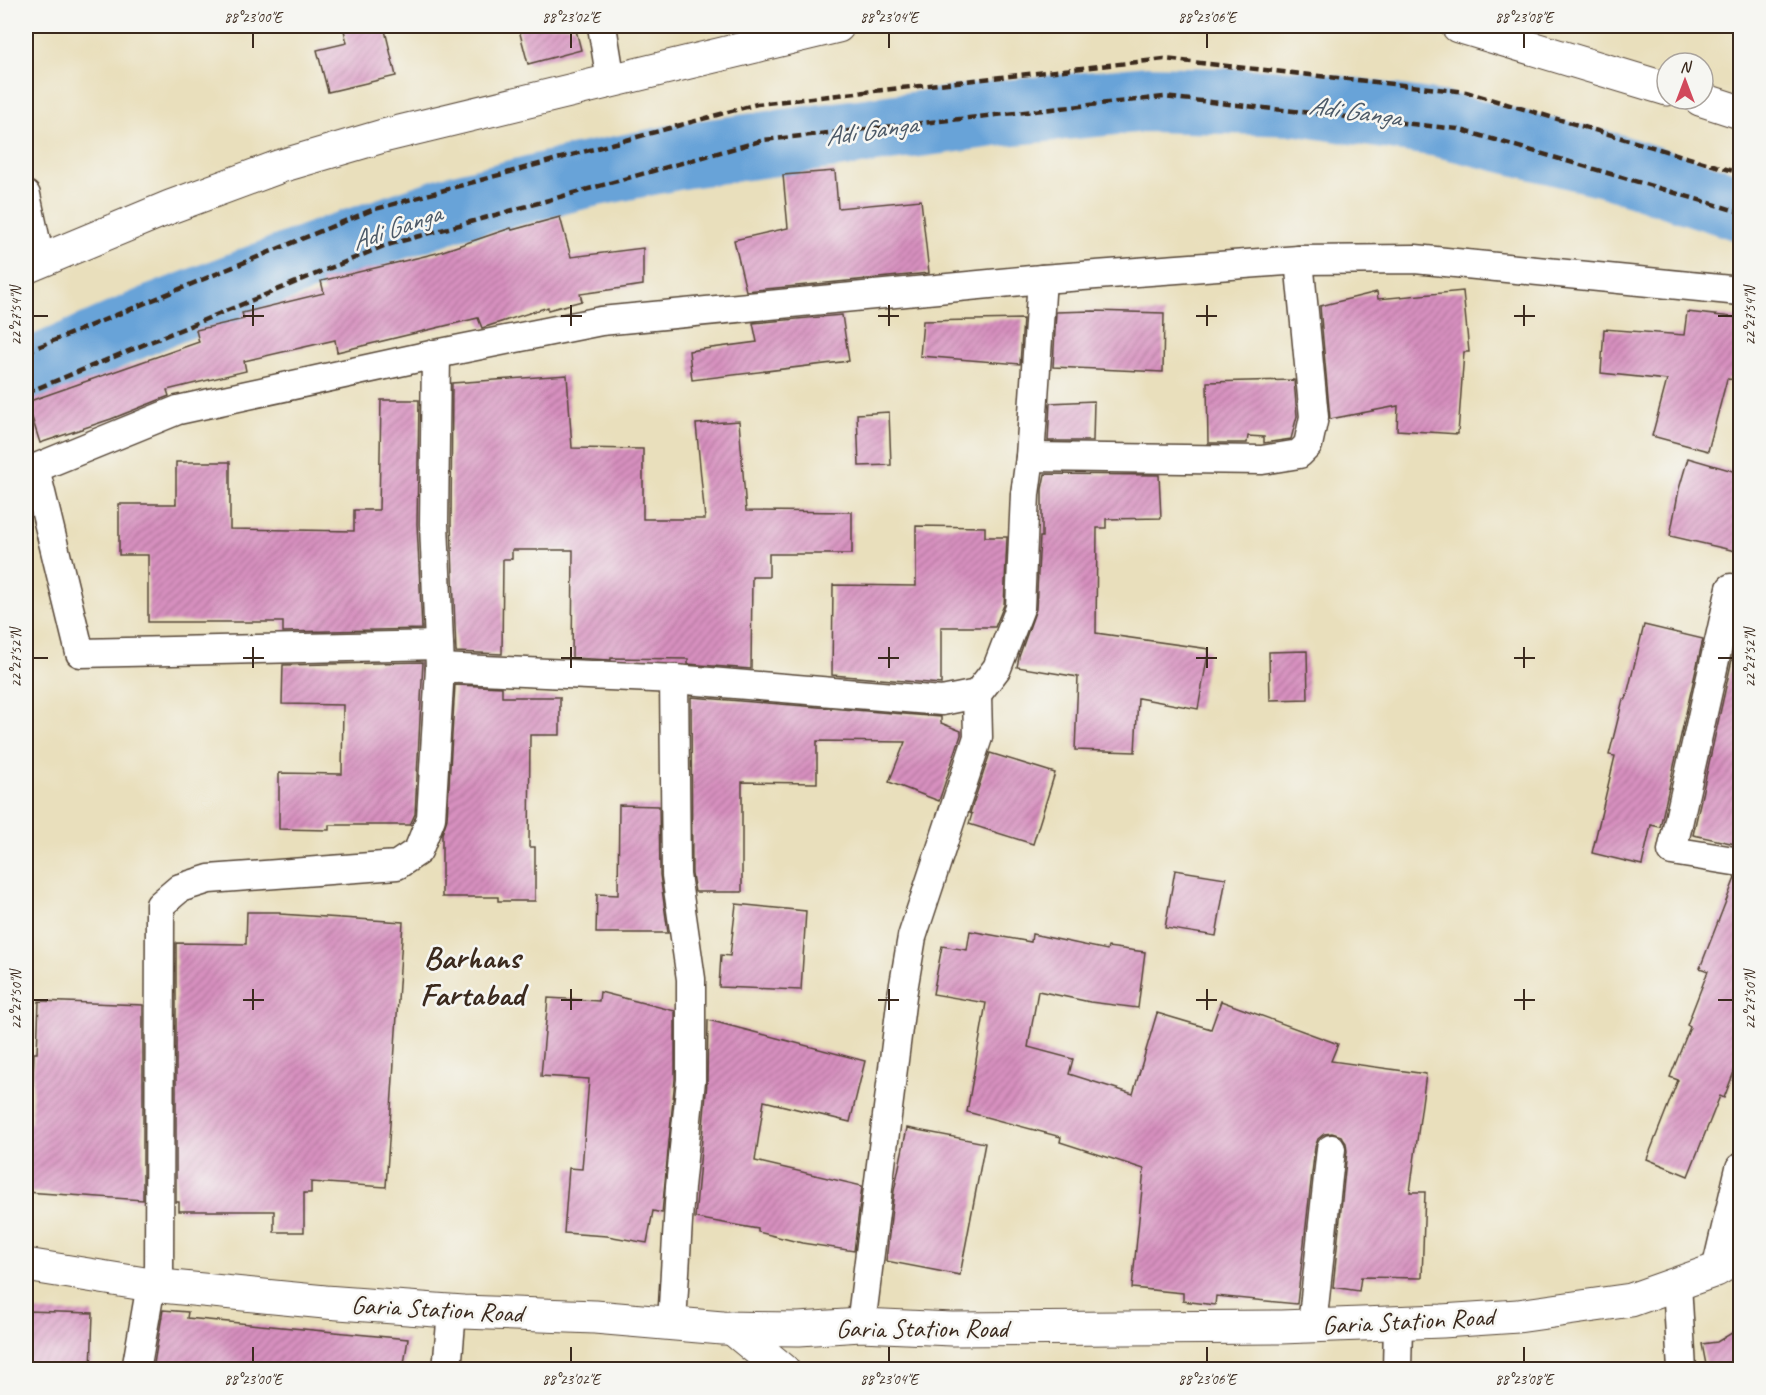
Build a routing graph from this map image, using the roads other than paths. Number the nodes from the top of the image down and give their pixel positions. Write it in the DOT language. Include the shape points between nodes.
graph roads {
  1 [pos="602,26"];
  2 [pos="838,26"];
  3 [pos="1458,26"];
  4 [pos="611,81"];
  5 [pos="1655,85"];
  6 [pos="1715,104"];
  7 [pos="1740,112"];
  8 [pos="26,195"];
  9 [pos="1299,260"];
  10 [pos="33,264"];
  11 [pos="1042,279"];
  12 [pos="1740,291"];
  13 [pos="436,354"];
  14 [pos="1030,457"];
  15 [pos="30,470"];
  16 [pos="1731,588"];
  17 [pos="440,657"];
  18 [pos="674,679"];
  19 [pos="977,694"];
  20 [pos="1740,862"];
  21 [pos="1331,1149"];
  22 [pos="1740,1168"];
  23 [pos="1728,1263"];
  24 [pos="26,1265"];
  25 [pos="1677,1284"];
  26 [pos="155,1286"];
  27 [pos="452,1311"];
  28 [pos="672,1323"];
  29 [pos="1398,1323"];
  30 [pos="861,1324"];
  31 [pos="1312,1326"];
  32 [pos="732,1328"];
  33 [pos="136,1370"];
  34 [pos="447,1370"];
  35 [pos="783,1370"];
  36 [pos="1397,1370"];
  37 [pos="1682,1370"];
  1 -- 4 [label="street"];
  2 -- 4 [label="main road"];
  3 -- 5 [label="main road"];
  4 -- 10 [label="main road" via="383,136 281,166"];
  6 -- 7 [label="main road"];
  8 -- 10 [label="street"];
  9 -- 11 [label="street"];
  9 -- 12 [label="street" via="1415,259"];
  9 -- 14 [label="street" via="1314,417 1308,445 1299,454 1262,460"];
  11 -- 13 [label="street" via="602,321"];
  11 -- 14 [label="street"];
  13 -- 15 [label="street" via="178,410"];
  13 -- 17 [label="street" via="434,525"];
  14 -- 19 [label="street" via="1020,608 997,668"];
  15 -- 17 [label="street" via="80,653"];
  16 -- 20 [label="street" via="1672,851"];
  17 -- 18 [label="street"];
  17 -- 26 [label="street" via="431,818 418,851 397,865 209,879 180,888 160,905"];
  18 -- 19 [label="street" via="942,700"];
  18 -- 28 [label="street" via="676,875 691,979 691,1080"];
  19 -- 30 [label="street" via="978,737 912,938"];
  21 -- 31 [label="street"];
  22 -- 23 [label="street"];
  23 -- 25 [label="main road, Garia Station Road"];
  24 -- 26 [label="main road, Garia Station Road"];
  25 -- 29 [label="main road, Garia Station Road" via="1631,1300 1518,1316"];
  25 -- 37 [label="street"];
  26 -- 27 [label="main road, Garia Station Road"];
  26 -- 33 [label="street"];
  27 -- 28 [label="main road, Garia Station Road"];
  27 -- 34 [label="street"];
  28 -- 32 [label="main road, Garia Station Road"];
  29 -- 31 [label="main road, Garia Station Road"];
  29 -- 36 [label="street"];
  30 -- 31 [label="main road, Garia Station Road" via="952,1329"];
  30 -- 32 [label="main road, Garia Station Road" via="799,1329"];
  32 -- 35 [label="main road"];
}
